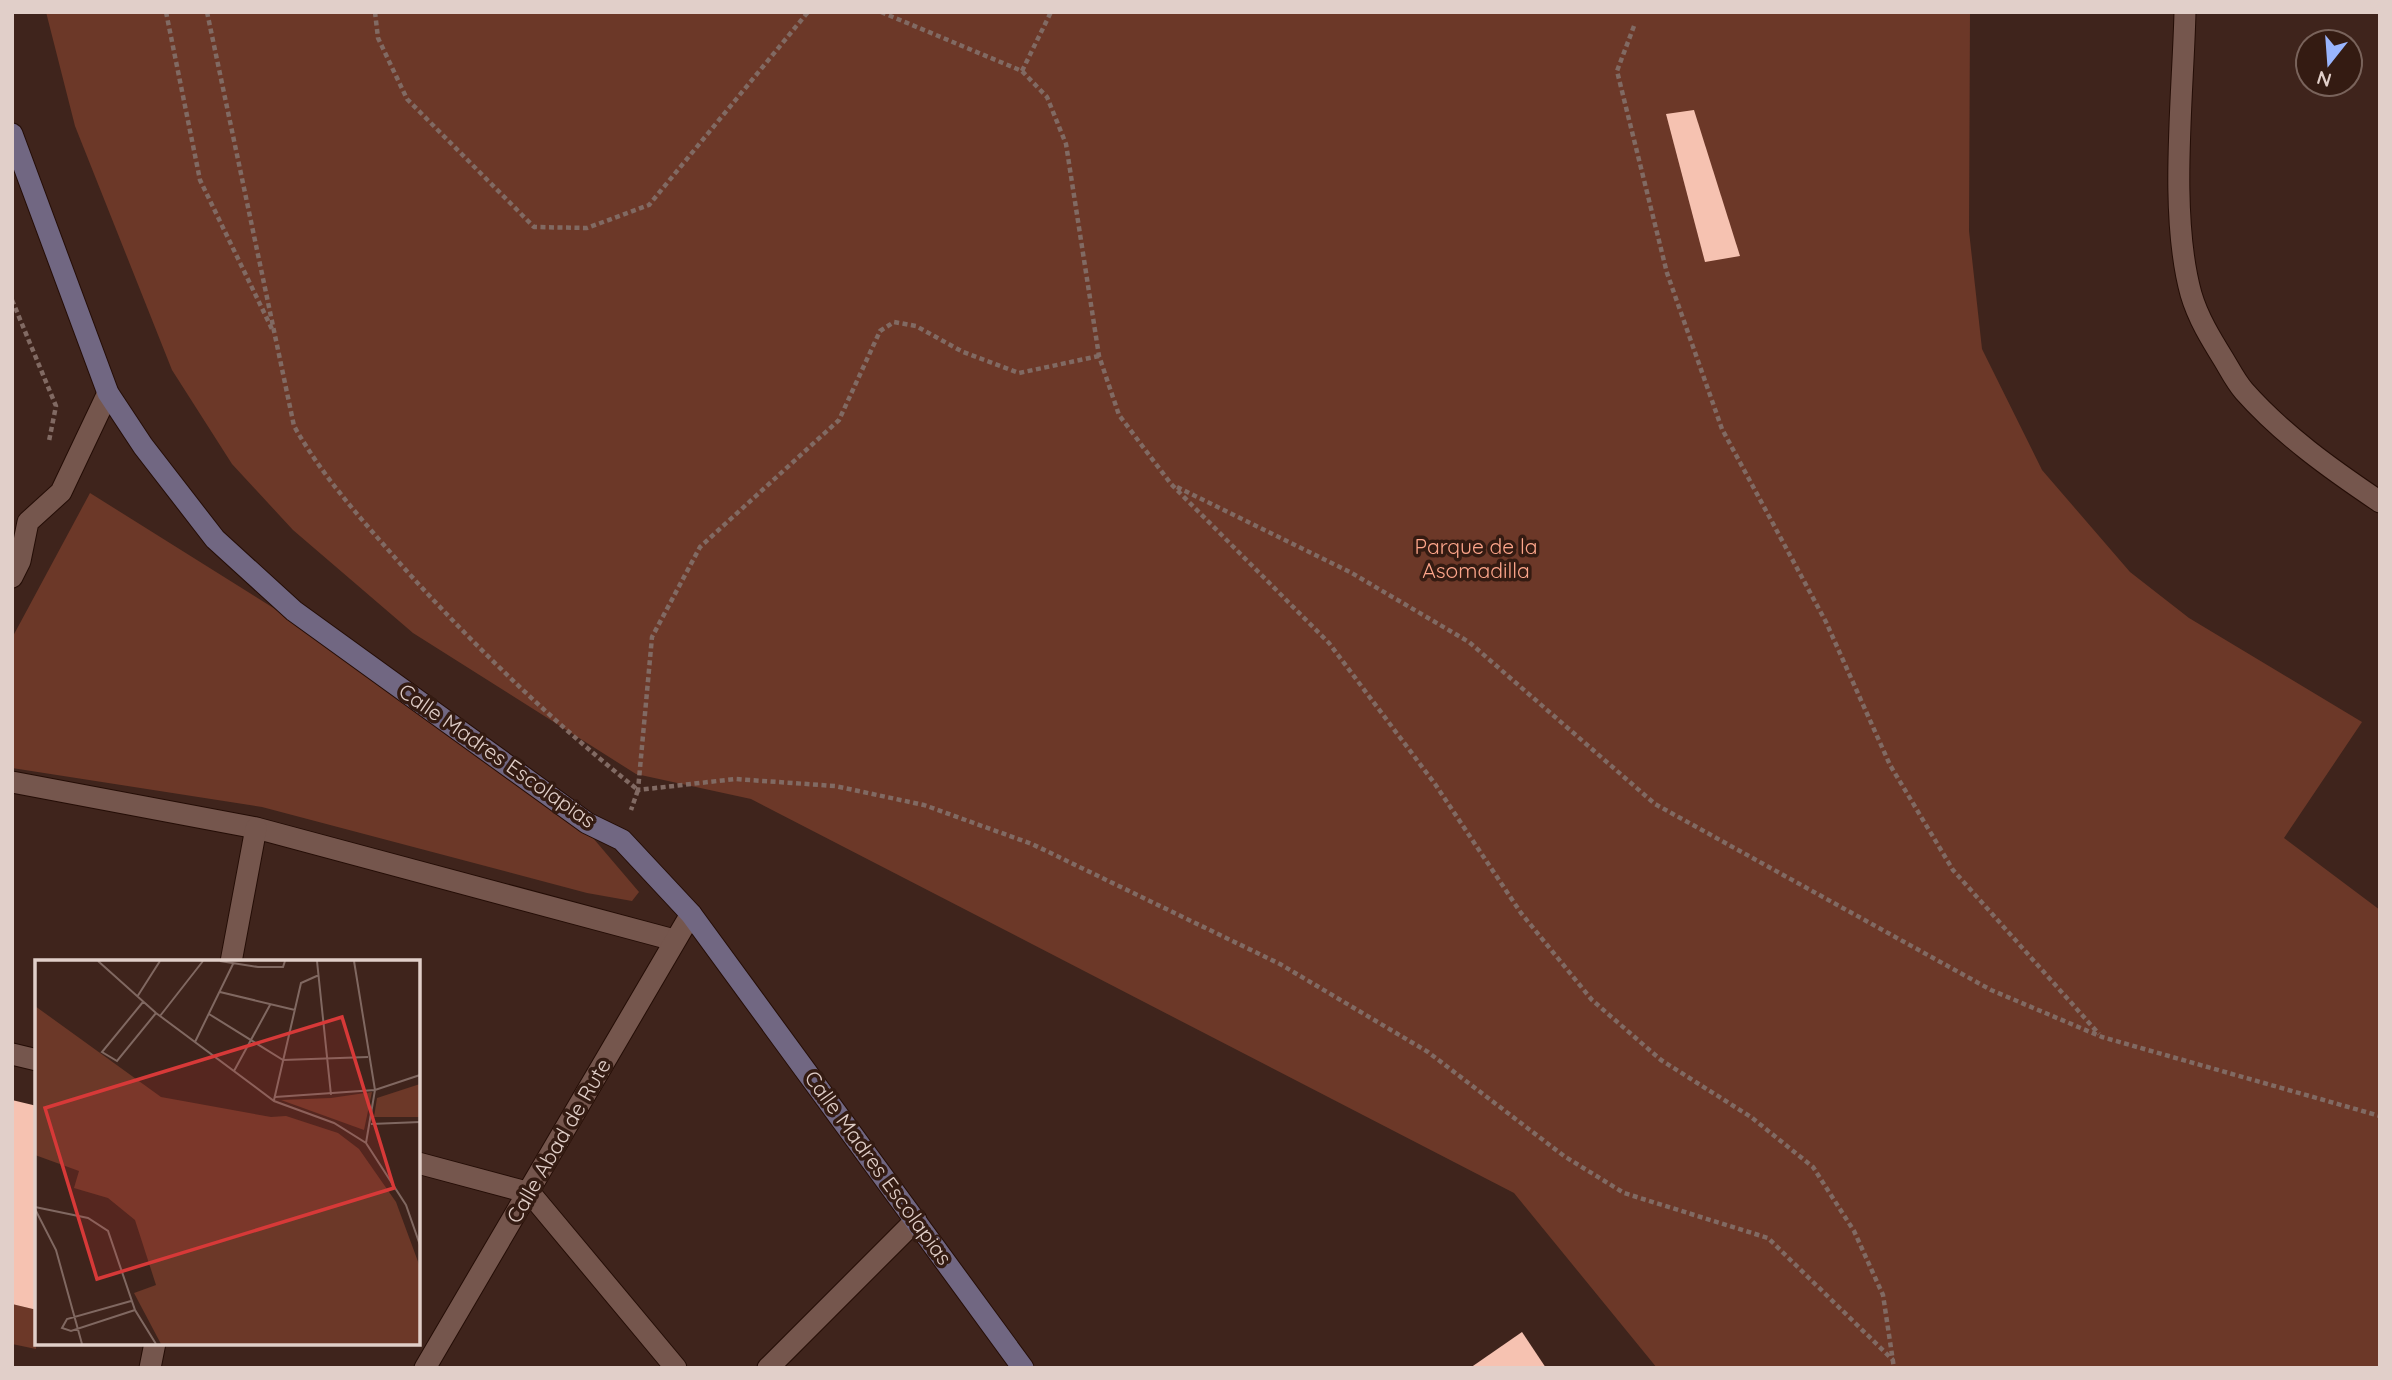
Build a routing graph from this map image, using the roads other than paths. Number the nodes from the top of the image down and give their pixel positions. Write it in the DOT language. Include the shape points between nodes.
graph roads {
  1 [pos="2185,12"];
  2 [pos="12,134"];
  3 [pos="108,393"];
  4 [pos="2380,502"];
  5 [pos="20,520"];
  6 [pos="12,577"];
  7 [pos="12,782"];
  8 [pos="257,828"];
  9 [pos="691,914"];
  10 [pos="674,940"];
  11 [pos="231,960"];
  12 [pos="12,1054"];
  13 [pos="35,1060"];
  14 [pos="420,1164"];
  15 [pos="530,1193"];
  16 [pos="916,1220"];
  17 [pos="155,1345"];
  18 [pos="150,1368"];
  19 [pos="425,1368"];
  20 [pos="676,1368"];
  21 [pos="768,1368"];
  22 [pos="1023,1368"];
  1 -- 4 [label="street" via="2180,215 2183,260 2205,330 2242,389 2282,429"];
  2 -- 3 [label="street, Calle Madres Escolapias"];
  3 -- 5 [label="street" via="61,492"];
  3 -- 9 [label="street, Calle Madres Escolapias" via="215,539 295,611 587,823 622,840"];
  5 -- 6 [label="street" via="20,561"];
  7 -- 8 [label="street"];
  8 -- 10 [label="street"];
  8 -- 11 [label="street"];
  9 -- 10 [label="street, Calle Abad de Rute"];
  9 -- 16 [label="street, Calle Madres Escolapias"];
  10 -- 15 [label="street, Calle Abad de Rute"];
  12 -- 13 [label="street"];
  14 -- 15 [label="street"];
  15 -- 19 [label="street, Calle Abad de Rute"];
  15 -- 20 [label="street"];
  16 -- 21 [label="street"];
  16 -- 22 [label="street, Calle Madres Escolapias"];
  17 -- 18 [label="street"];
}
